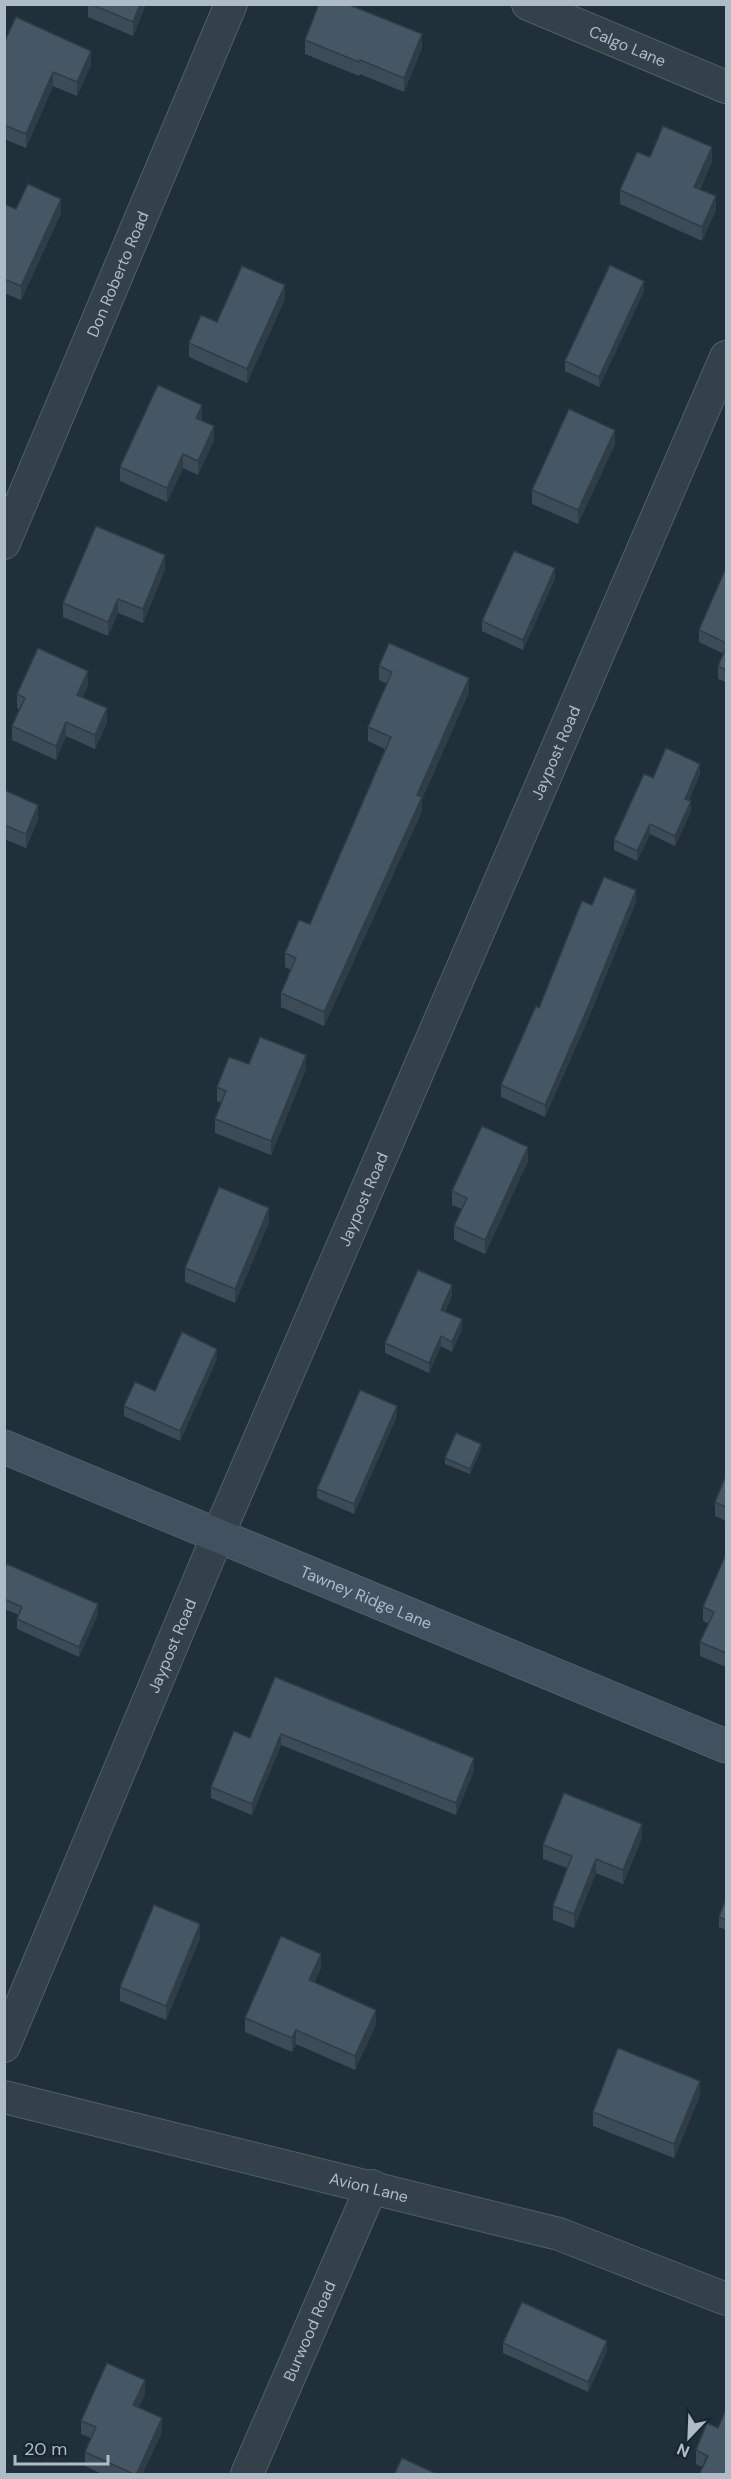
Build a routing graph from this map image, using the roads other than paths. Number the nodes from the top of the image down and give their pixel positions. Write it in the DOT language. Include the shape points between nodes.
graph roads {
  1 [pos="231,4"];
  2 [pos="528,4"];
  3 [pos="726,87"];
  4 [pos="726,357"];
  5 [pos="4,543"];
  6 [pos="4,1447"];
  7 [pos="218,1535"];
  8 [pos="726,1746"];
  9 [pos="4,2046"];
  10 [pos="4,2097"];
  11 [pos="372,2186"];
  12 [pos="726,2299"];
  13 [pos="247,2475"];
  1 -- 5 [label="street, Don Roberto Road"];
  2 -- 3 [label="street, Calgo Lane"];
  4 -- 7 [label="street, Jaypost Road"];
  6 -- 7 [label="street, Tawney Ridge Lane"];
  7 -- 8 [label="street, Tawney Ridge Lane"];
  7 -- 9 [label="street, Jaypost Road"];
  10 -- 11 [label="street, Avion Lane"];
  11 -- 12 [label="street, Avion Lane" via="559,2234"];
  11 -- 13 [label="street, Burwood Road"];
}
